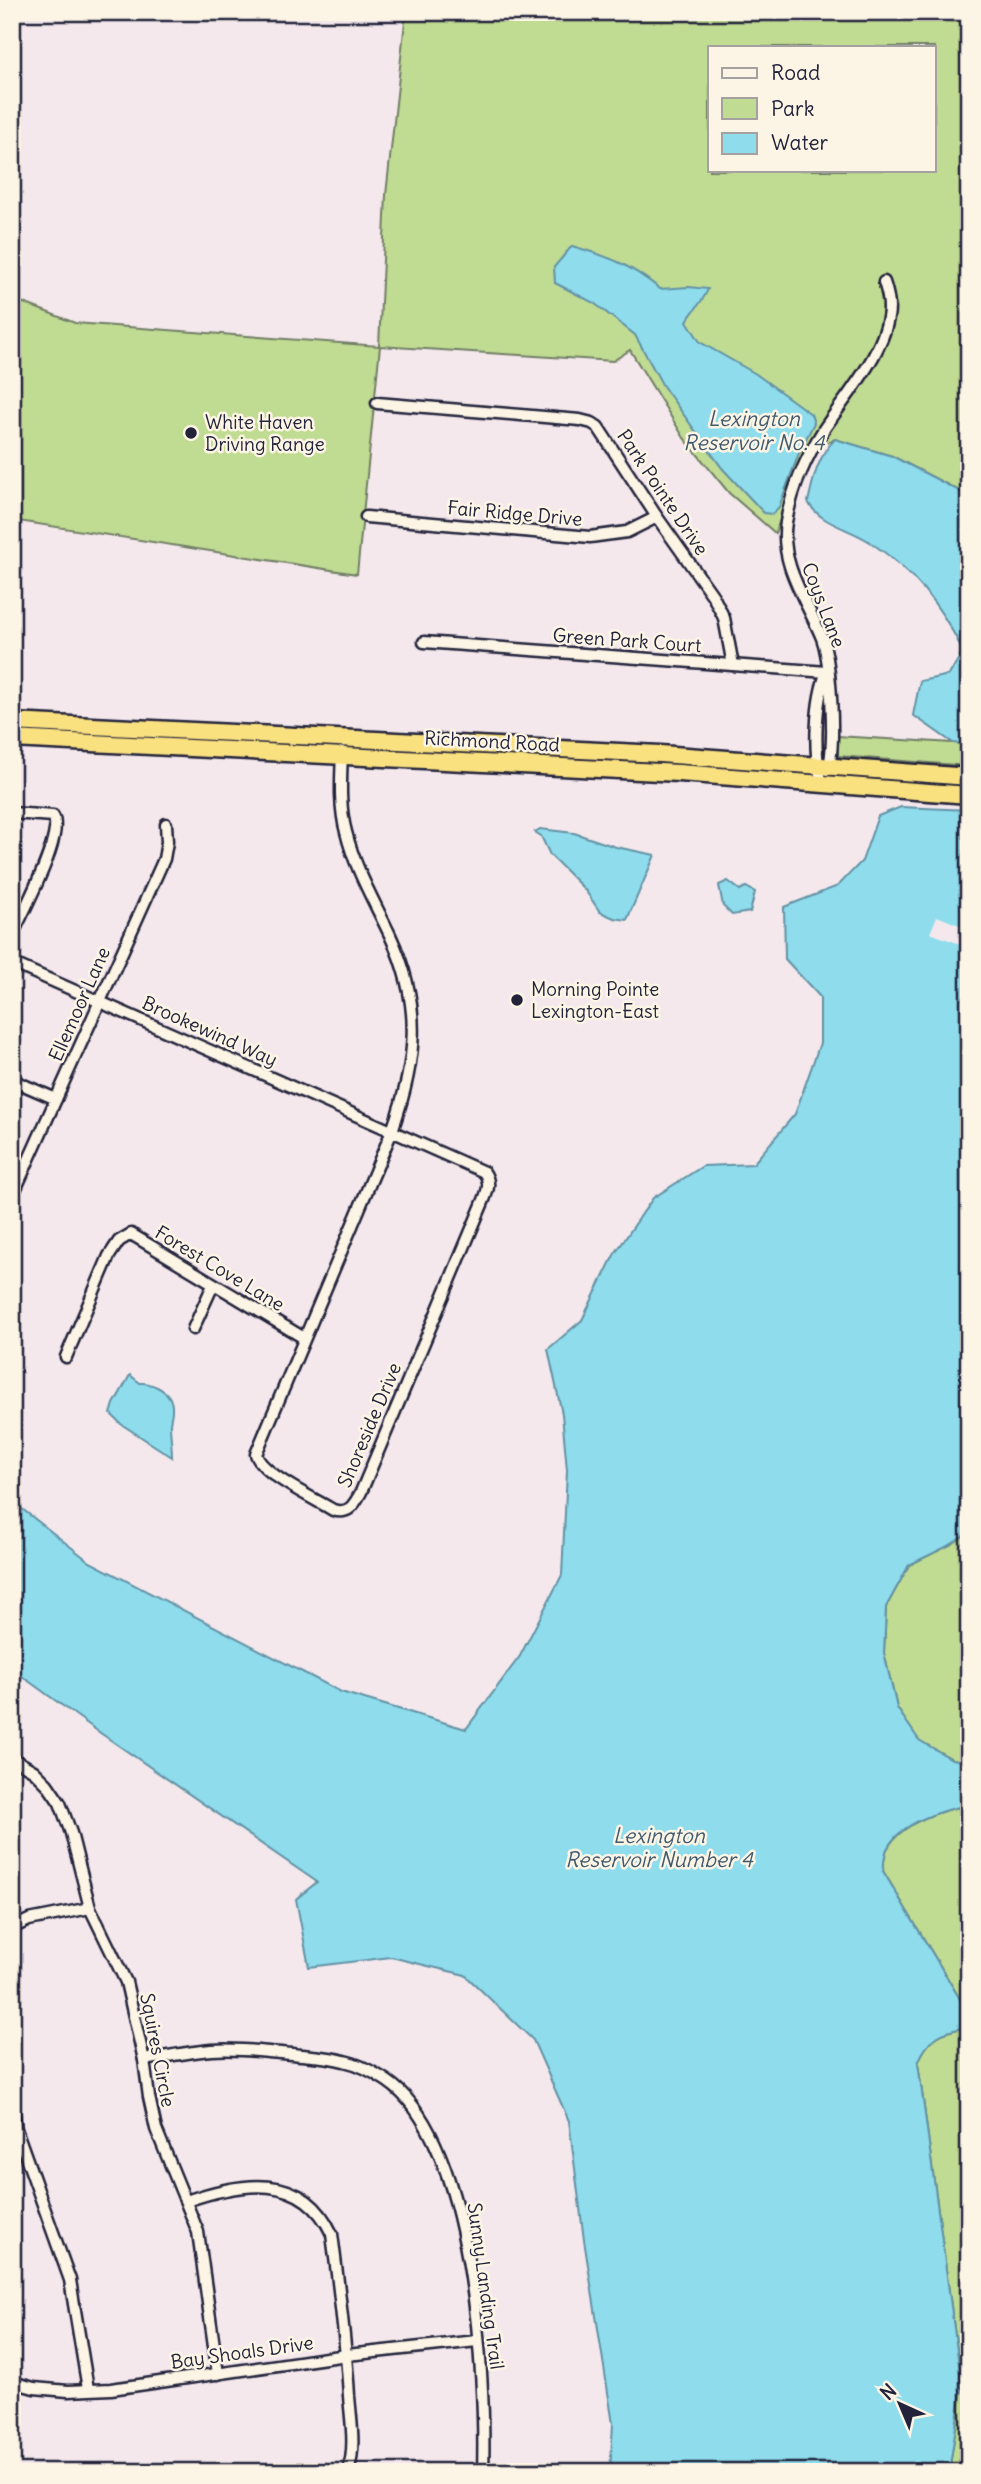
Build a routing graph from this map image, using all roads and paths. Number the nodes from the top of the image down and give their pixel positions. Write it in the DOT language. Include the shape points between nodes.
graph roads {
  1 [pos="884,282"];
  2 [pos="377,403"];
  3 [pos="366,517"];
  4 [pos="657,517"];
  5 [pos="424,642"];
  6 [pos="733,665"];
  7 [pos="827,672"];
  8 [pos="12,722"];
  9 [pos="12,738"];
  10 [pos="342,746"];
  11 [pos="823,766"];
  12 [pos="969,778"];
  13 [pos="822,783"];
  14 [pos="969,794"];
  15 [pos="12,813"];
  16 [pos="166,824"];
  17 [pos="12,936"];
  18 [pos="12,963"];
  19 [pos="100,1001"];
  20 [pos="12,1080"];
  21 [pos="56,1099"];
  22 [pos="392,1132"];
  23 [pos="12,1197"];
  24 [pos="213,1285"];
  25 [pos="193,1329"];
  26 [pos="304,1339"];
  27 [pos="66,1356"];
  28 [pos="12,1758"];
  29 [pos="90,1908"];
  30 [pos="12,1928"];
  31 [pos="144,2060"];
  32 [pos="12,2102"];
  33 [pos="186,2201"];
  34 [pos="477,2341"];
  35 [pos="347,2355"];
  36 [pos="218,2374"];
  37 [pos="12,2382"];
  38 [pos="88,2389"];
  39 [pos="348,2472"];
  40 [pos="483,2472"];
  1 -- 7 [label="street, Coys Lane" via="889,312 884,334 805,463 785,530 789,563 821,637"];
  2 -- 4 [label="street, Park Pointe Drive" via="592,423"];
  3 -- 4 [label="street, Fair Ridge Drive" via="590,537 627,532"];
  4 -- 6 [label="street, Park Pointe Drive" via="721,610"];
  5 -- 6 [label="street, Green Park Court"];
  6 -- 7 [label="street, Green Park Court"];
  7 -- 11 [label="street, Coys Lane" via="832,690"];
  8 -- 10 [label="highway, Richmond Road"];
  9 -- 10 [label="highway, Richmond Road"];
  10 -- 11 [label="highway, Richmond Road" via="660,754"];
  10 -- 13 [label="highway, Richmond Road"];
  10 -- 22 [label="street, Shoreside Drive" via="345,829 356,864 397,951 412,1009 409,1079"];
  11 -- 12 [label="highway, Richmond Road"];
  11 -- 13 [label="street, Coys Lane"];
  13 -- 14 [label="highway, Richmond Road"];
  15 -- 17 [label="street" via="52,816 57,828"];
  16 -- 19 [label="street, Ellemoor Lane" via="164,859"];
  18 -- 19 [label="street, Brookewind Way"];
  19 -- 21 [label="street, Ellemoor Lane"];
  19 -- 22 [label="street, Brookewind Way"];
  20 -- 21 [label="street"];
  21 -- 23 [label="street, Ellemoor Lane"];
  22 -- 26 [label="street, Shoreside Drive"];
  22 -- 26 [label="street, Shoreside Drive" via="484,1172 489,1185 360,1492 354,1505 343,1512 269,1471 256,1457"];
  24 -- 25 [label="street"];
  24 -- 26 [label="street, Forest Cove Lane"];
  24 -- 27 [label="street, Forest Cove Lane" via="127,1235 109,1256"];
  28 -- 29 [label="street, Squires Circle" via="34,1771 60,1804"];
  29 -- 30 [label="street" via="29,1920"];
  29 -- 31 [label="street, Squires Circle" via="126,1982"];
  31 -- 33 [label="street, Squires Circle" via="156,2129"];
  31 -- 34 [label="street, Sunny Landing Trail" via="239,2049 346,2061 389,2083 411,2102 427,2126 456,2197"];
  32 -- 38 [label="street" via="16,2129 70,2280"];
  33 -- 35 [label="street" via="226,2189 273,2187 303,2197 317,2208 332,2234"];
  33 -- 36 [label="street, Squires Circle" via="198,2232"];
  34 -- 35 [label="street, Bay Shoals Drive"];
  34 -- 40 [label="street, Sunny Landing Trail"];
  35 -- 36 [label="street, Bay Shoals Drive"];
  35 -- 39 [label="street" via="352,2440"];
  36 -- 38 [label="street, Bay Shoals Drive"];
  37 -- 38 [label="street, Bay Shoals Drive" via="34,2388"];
}
